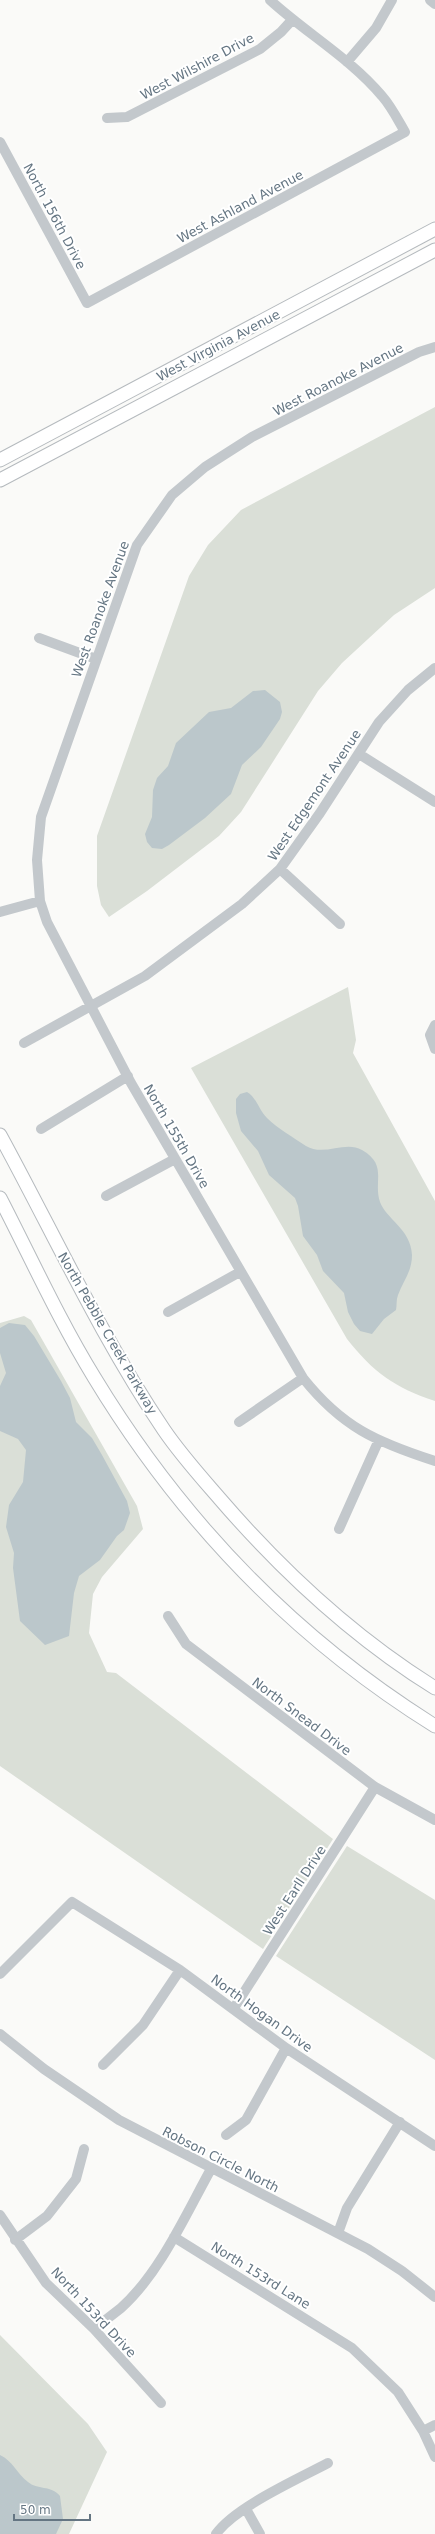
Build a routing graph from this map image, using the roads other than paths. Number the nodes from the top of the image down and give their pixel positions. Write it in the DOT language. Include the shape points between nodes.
graph roads {
  1 [pos="270,0"];
  2 [pos="392,0"];
  3 [pos="430,0"];
  4 [pos="435,4"];
  5 [pos="292,20"];
  6 [pos="347,62"];
  7 [pos="107,118"];
  8 [pos="0,142"];
  9 [pos="435,229"];
  10 [pos="435,250"];
  11 [pos="87,303"];
  12 [pos="435,347"];
  13 [pos="0,460"];
  14 [pos="0,480"];
  15 [pos="39,638"];
  16 [pos="96,659"];
  17 [pos="435,668"];
  18 [pos="359,754"];
  19 [pos="435,802"];
  20 [pos="280,869"];
  21 [pos="40,901"];
  22 [pos="0,912"];
  23 [pos="340,924"];
  24 [pos="91,1007"];
  25 [pos="435,1025"];
  26 [pos="24,1043"];
  27 [pos="435,1049"];
  28 [pos="128,1076"];
  29 [pos="41,1129"];
  30 [pos="0,1135"];
  31 [pos="4,1150"];
  32 [pos="175,1159"];
  33 [pos="106,1196"];
  34 [pos="0,1198"];
  35 [pos="240,1272"];
  36 [pos="168,1312"];
  37 [pos="303,1378"];
  38 [pos="238,1422"];
  39 [pos="378,1442"];
  40 [pos="435,1461"];
  41 [pos="339,1529"];
  42 [pos="168,1616"];
  43 [pos="435,1688"];
  44 [pos="435,1726"];
  45 [pos="375,1787"];
  46 [pos="435,1820"];
  47 [pos="180,1970"];
  48 [pos="0,1974"];
  49 [pos="234,2008"];
  50 [pos="0,2034"];
  51 [pos="286,2048"];
  52 [pos="102,2065"];
  53 [pos="400,2122"];
  54 [pos="226,2135"];
  55 [pos="435,2146"];
  56 [pos="84,2149"];
  57 [pos="211,2168"];
  58 [pos="0,2215"];
  59 [pos="338,2233"];
  60 [pos="174,2237"];
  61 [pos="15,2240"];
  62 [pos="435,2297"];
  63 [pos="94,2329"];
  64 [pos="161,2403"];
  65 [pos="435,2425"];
  66 [pos="423,2431"];
  67 [pos="435,2457"];
  68 [pos="328,2462"];
  69 [pos="246,2509"];
  70 [pos="216,2534"];
  71 [pos="260,2534"];
  1 -- 5 [label="street"];
  2 -- 6 [label="street" via="376,28"];
  3 -- 4 [label="street"];
  5 -- 6 [label="street"];
  5 -- 7 [label="street, West Wilshire Drive" via="282,32 260,49 127,117"];
  6 -- 11 [label="street, West Ashland Avenue" via="383,97 405,132"];
  8 -- 11 [label="street, North 156th Drive"];
  9 -- 13 [label="main road, West Virginia Avenue"];
  10 -- 14 [label="main road, West Virginia Avenue"];
  12 -- 16 [label="street, West Roanoke Avenue" via="418,352 252,437 205,467 172,495 137,545"];
  15 -- 16 [label="street"];
  16 -- 21 [label="street, West Roanoke Avenue" via="41,817 37,860"];
  17 -- 18 [label="street, West Edgemont Avenue" via="408,690 379,722"];
  18 -- 19 [label="street"];
  18 -- 20 [label="street, West Edgemont Avenue"];
  20 -- 23 [label="street"];
  20 -- 24 [label="street, West Edgemont Avenue" via="242,904 158,968"];
  21 -- 22 [label="street"];
  21 -- 24 [label="street, North 155th Drive" via="47,922"];
  24 -- 26 [label="street, West Edgemont Avenue"];
  24 -- 28 [label="street, North 155th Drive"];
  25 -- 27 [label="street" via="430,1035"];
  28 -- 29 [label="street"];
  28 -- 32 [label="street, North 155th Drive"];
  30 -- 31 [label="main road, North Pebble Creek Parkway"];
  31 -- 43 [label="main road, North Pebble Creek Parkway" via="112,1345 180,1452 247,1530 331,1613 398,1665"];
  32 -- 33 [label="street"];
  32 -- 35 [label="street, North 155th Drive"];
  34 -- 44 [label="main road" via="93,1376 169,1488 243,1574 334,1656 393,1700"];
  35 -- 36 [label="street"];
  35 -- 37 [label="street, North 155th Drive"];
  37 -- 38 [label="street"];
  37 -- 39 [label="street" via="318,1398 338,1416"];
  39 -- 40 [label="street"];
  39 -- 41 [label="street"];
  42 -- 45 [label="street, North Snead Drive" via="186,1644"];
  45 -- 46 [label="street, North Snead Drive"];
  45 -- 49 [label="street, West Earll Drive"];
  47 -- 48 [label="street, North Hogan Drive" via="72,1902"];
  47 -- 49 [label="street, North Hogan Drive"];
  47 -- 52 [label="street" via="143,2025"];
  49 -- 51 [label="street, North Hogan Drive"];
  50 -- 57 [label="street, Robson Circle North" via="49,2073 106,2112"];
  51 -- 53 [label="street, North Hogan Drive"];
  51 -- 54 [label="street" via="246,2120"];
  53 -- 55 [label="street, North Hogan Drive"];
  53 -- 59 [label="street" via="347,2208"];
  56 -- 61 [label="street" via="76,2179 48,2216"];
  57 -- 59 [label="street, Robson Circle North"];
  57 -- 60 [label="street"];
  58 -- 61 [label="street, North 153rd Drive"];
  59 -- 62 [label="street, Robson Circle North" via="388,2260"];
  60 -- 63 [label="street" via="137,2290"];
  60 -- 66 [label="street, North 153rd Lane" via="352,2348 384,2376"];
  61 -- 63 [label="street, North 153rd Drive" via="46,2283"];
  63 -- 64 [label="street, North 153rd Drive"];
  65 -- 66 [label="street"];
  66 -- 67 [label="street, North 153rd Lane"];
  68 -- 69 [label="street" via="273,2491"];
  69 -- 70 [label="street" via="222,2526"];
  69 -- 71 [label="street"];
}
